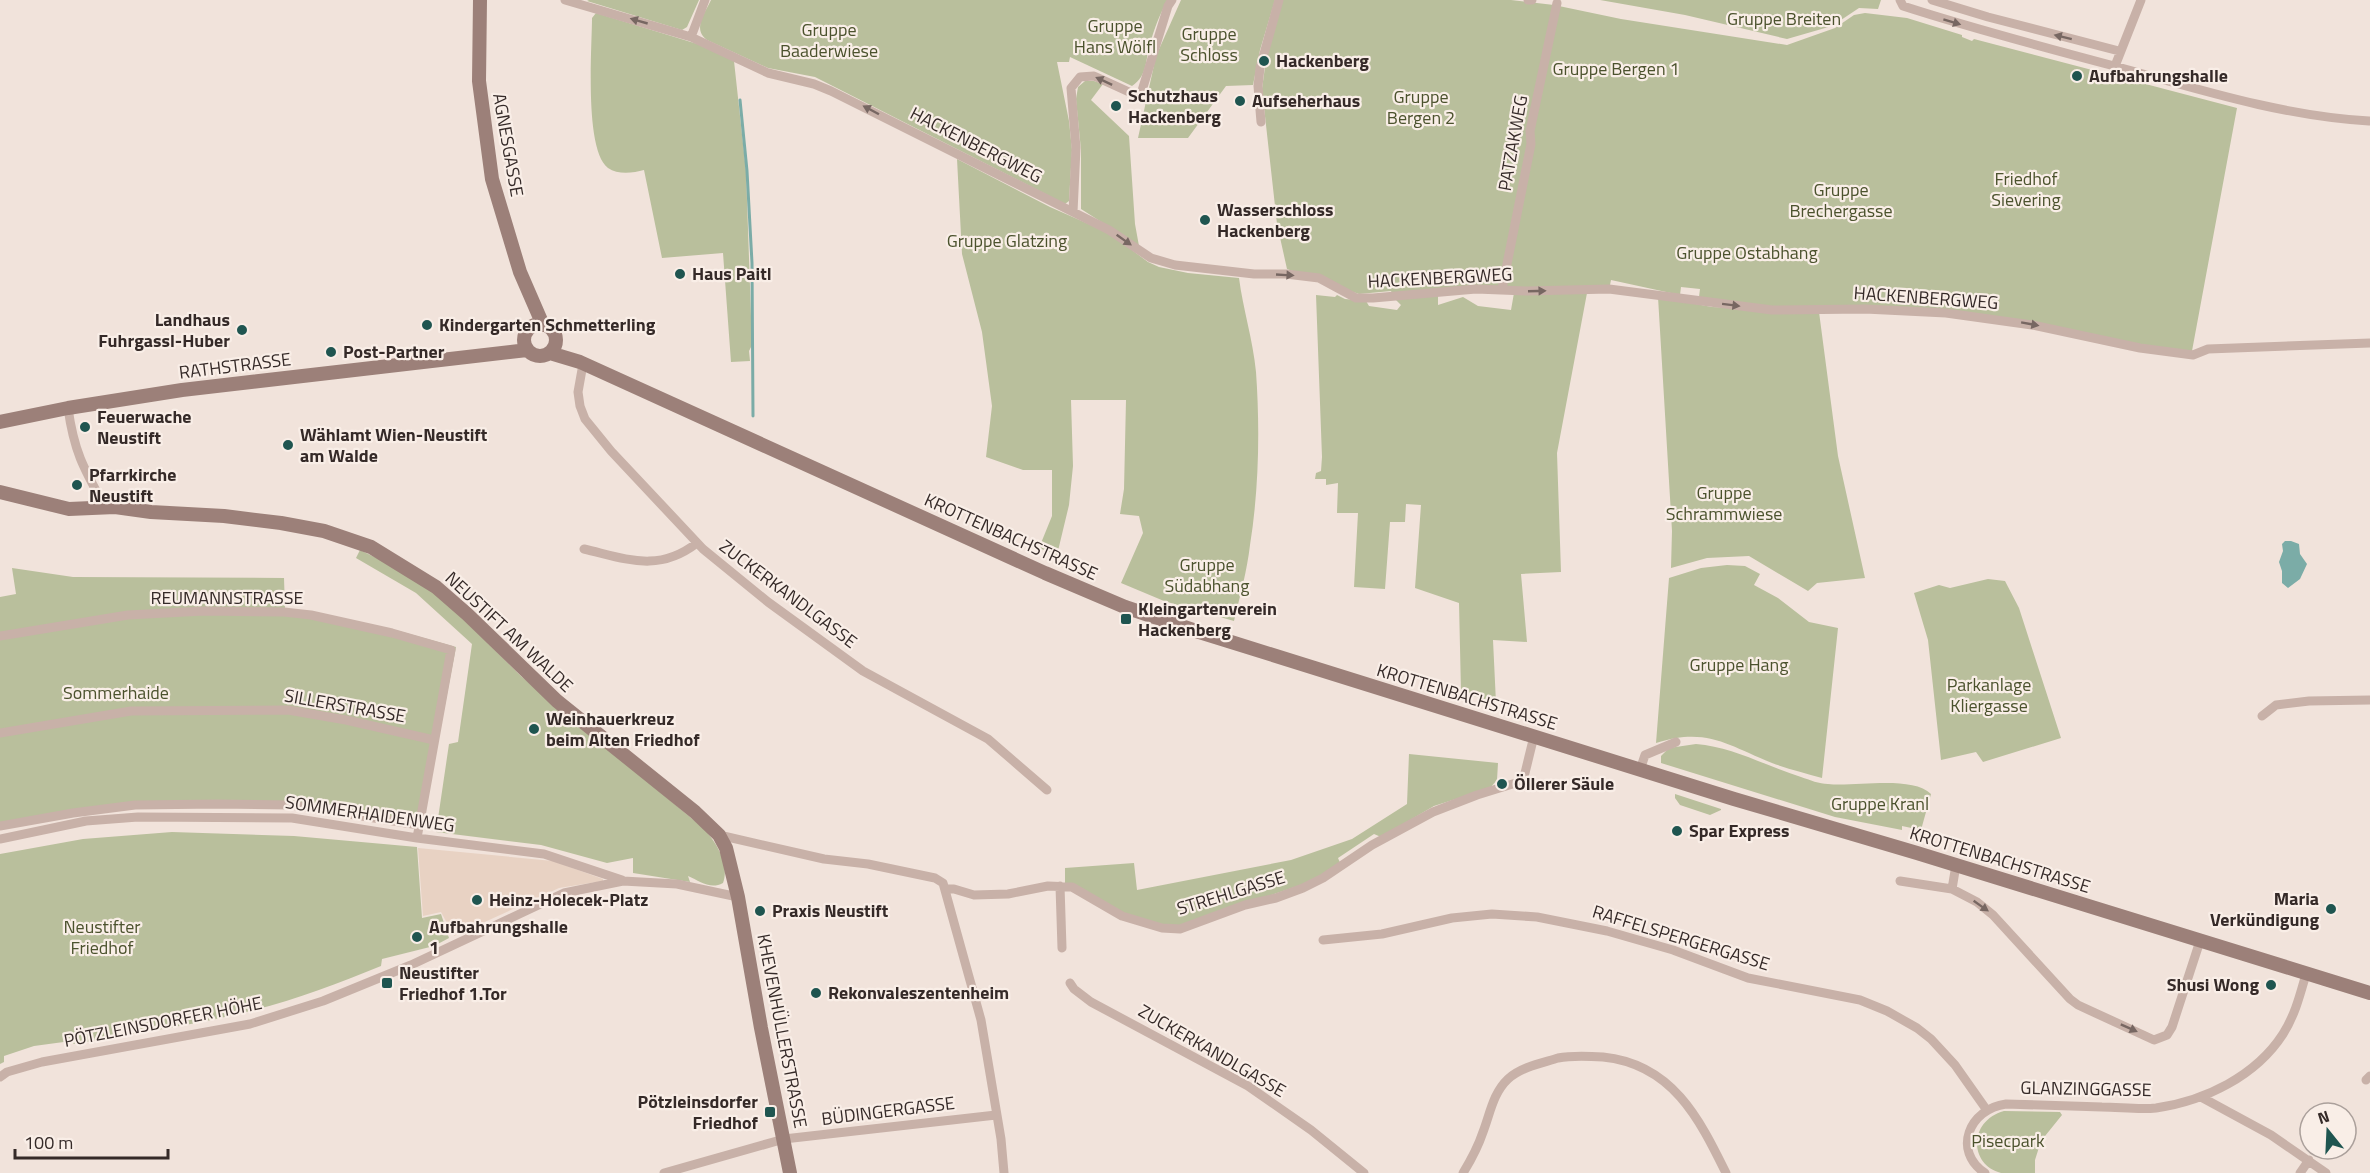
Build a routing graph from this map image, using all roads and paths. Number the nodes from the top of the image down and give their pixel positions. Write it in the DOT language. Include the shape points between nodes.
graph roads {
  1 [pos="480,0"];
  2 [pos="565,0"];
  3 [pos="705,0"];
  4 [pos="1172,0"];
  5 [pos="1279,0"];
  6 [pos="1900,0"];
  7 [pos="1932,0"];
  8 [pos="2140,0"];
  9 [pos="1557,3"];
  10 [pos="691,37"];
  11 [pos="2119,51"];
  12 [pos="2115,66"];
  13 [pos="2369,121"];
  14 [pos="1261,122"];
  15 [pos="1073,212"];
  16 [pos="1502,289"];
  17 [pos="531,335"];
  18 [pos="2370,344"];
  19 [pos="553,348"];
  20 [pos="582,363"];
  21 [pos="68,408"];
  22 [pos="0,422"];
  23 [pos="0,492"];
  24 [pos="105,507"];
  25 [pos="697,543"];
  26 [pos="584,549"];
  27 [pos="0,636"];
  28 [pos="2370,700"];
  29 [pos="2262,716"];
  30 [pos="0,733"];
  31 [pos="1534,736"];
  32 [pos="434,740"];
  33 [pos="1676,742"];
  34 [pos="1640,770"];
  35 [pos="1047,790"];
  36 [pos="419,825"];
  37 [pos="0,826"];
  38 [pos="719,835"];
  39 [pos="417,838"];
  40 [pos="0,839"];
  41 [pos="1956,865"];
  42 [pos="623,881"];
  43 [pos="1900,881"];
  44 [pos="1060,886"];
  45 [pos="946,889"];
  46 [pos="1952,890"];
  47 [pos="738,897"];
  48 [pos="1323,940"];
  49 [pos="2200,941"];
  50 [pos="1062,948"];
  51 [pos="2306,974"];
  52 [pos="1070,983"];
  53 [pos="2370,993"];
  54 [pos="0,1077"];
  55 [pos="2201,1097"];
  56 [pos="1986,1109"];
  57 [pos="996,1115"];
  58 [pos="784,1139"];
  59 [pos="2298,1153"];
  60 [pos="2310,1161"];
  61 [pos="664,1173"];
  62 [pos="790,1173"];
  63 [pos="1004,1173"];
  64 [pos="1364,1173"];
  65 [pos="1463,1173"];
  66 [pos="1726,1173"];
  67 [pos="1985,1173"];
  68 [pos="2326,1173"];
  1 -- 17 [label="main road, AGNESGASSE" via="479,81 488,154 505,225 527,291"];
  10 -- 2 [label="street, HACKENBERGWEG, one-way"];
  3 -- 10 [label="street"];
  4 -- 15 [label="street, one-way" via="1140,97 1094,76 1080,77 1071,88 1076,148"];
  5 -- 14 [label="street" via="1260,68"];
  6 -- 12 [label="street, one-way" via="1903,6 1970,27"];
  11 -- 7 [label="street, one-way"];
  8 -- 11 [label="street"];
  9 -- 16 [label="street, PATZAKWEG"];
  15 -- 10 [label="street, HACKENBERGWEG, one-way" via="842,96 814,84 768,73"];
  11 -- 12 [label="street"];
  12 -- 13 [label="street" via="2217,96 2333,119"];
  15 -- 16 [label="street, HACKENBERGWEG, one-way" via="1151,258 1175,265 1319,278 1356,298"];
  16 -- 18 [label="street, HACKENBERGWEG, one-way" via="1609,290 1773,310 1946,313 2193,355 2208,349"];
  17 -- 19 [label="main road, RATHSTRASSE" via="538,356"];
  17 -- 19 [label="main road" via="553,331"];
  17 -- 21 [label="main road, RATHSTRASSE" via="493,355 182,390"];
  19 -- 20 [label="main road, KROTTENBACHSTRASSE"];
  20 -- 25 [label="street, ZUCKERKANDLGASSE" via="578,392 585,419"];
  20 -- 31 [label="main road, KROTTENBACHSTRASSE" via="1125,607"];
  21 -- 22 [label="main road, RATHSTRASSE"];
  21 -- 24 [label="street" via="77,454"];
  23 -- 24 [label="main road, NEUSTIFT AM WALDE" via="69,509"];
  24 -- 38 [label="main road, NEUSTIFT AM WALDE" via="281,523 324,531 371,548 436,587 557,701"];
  25 -- 26 [label="street" via="684,554 658,562 634,561"];
  25 -- 35 [label="street, ZUCKERKANDLGASSE" via="768,602 863,671 988,739"];
  27 -- 32 [label="street, REUMANNSTRASSE" via="128,615 204,611 311,615 392,633 451,650"];
  28 -- 29 [label="street" via="2276,705"];
  30 -- 32 [label="street, SILLERSTRASSE" via="131,711 288,710"];
  31 -- 34 [label="main road, KROTTENBACHSTRASSE"];
  31 -- 44 [label="street, STREHLGASSE" via="1519,783 1433,812 1303,888 1180,929 1139,923 1072,887"];
  32 -- 36 [label="street"];
  33 -- 34 [label="street" via="1645,755"];
  34 -- 41 [label="main road, KROTTENBACHSTRASSE"];
  36 -- 37 [label="street" via="291,805 218,804 135,805"];
  36 -- 39 [label="street"];
  38 -- 45 [label="street, STREHLGASSE" via="824,859 935,878"];
  38 -- 47 [label="main road, NEUSTIFT AM WALDE"];
  39 -- 40 [label="street, SOMMERHAIDENWEG" via="292,818 138,817 86,821"];
  39 -- 42 [label="street, SOMMERHAIDENWEG" via="544,854"];
  41 -- 46 [label="street"];
  41 -- 49 [label="main road, KROTTENBACHSTRASSE"];
  42 -- 47 [label="street, PÖTZLEINSDORFER HÖHE" via="677,884"];
  42 -- 54 [label="street, PÖTZLEINSDORFER HÖHE" via="564,893 411,965 323,1001 250,1024 42,1062"];
  43 -- 46 [label="street"];
  44 -- 45 [label="street, STREHLGASSE" via="974,895"];
  44 -- 50 [label="street"];
  45 -- 57 [label="street" via="981,1020"];
  46 -- 49 [label="street, one-way" via="1985,908 2078,1005 2154,1040 2167,1035 2172,1027"];
  47 -- 58 [label="main road, KHEVENHÜLLERSTRASSE"];
  48 -- 56 [label="street, RAFFELSPERGERGASSE" via="1382,934 1452,918 1492,914 1537,917 1607,931 1748,978 1860,1000 1887,1011 1931,1039"];
  49 -- 51 [label="main road, KROTTENBACHSTRASSE"];
  51 -- 53 [label="main road, KROTTENBACHSTRASSE"];
  51 -- 55 [label="street, GLANZINGGASSE" via="2295,1011 2274,1046 2235,1079"];
  52 -- 64 [label="street, ZUCKERKANDLGASSE" via="1091,1002 1248,1086"];
  55 -- 56 [label="street, GLANZINGGASSE" via="2154,1108 2006,1104"];
  55 -- 59 [label="street"];
  56 -- 67 [label="street" via="1971,1125 1968,1142 1971,1156"];
  57 -- 58 [label="street, BÜDINGERGASSE"];
  57 -- 63 [label="street"];
  58 -- 61 [label="street, BÜDINGERGASSE"];
  58 -- 62 [label="main road, KHEVENHÜLLERSTRASSE"];
  60 -- 68 [label="street"];
  65 -- 66 [label="street" via="1474,1156 1493,1100 1508,1079 1533,1065 1586,1056 1615,1059 1643,1068 1665,1082 1685,1100 1702,1125"];
}
